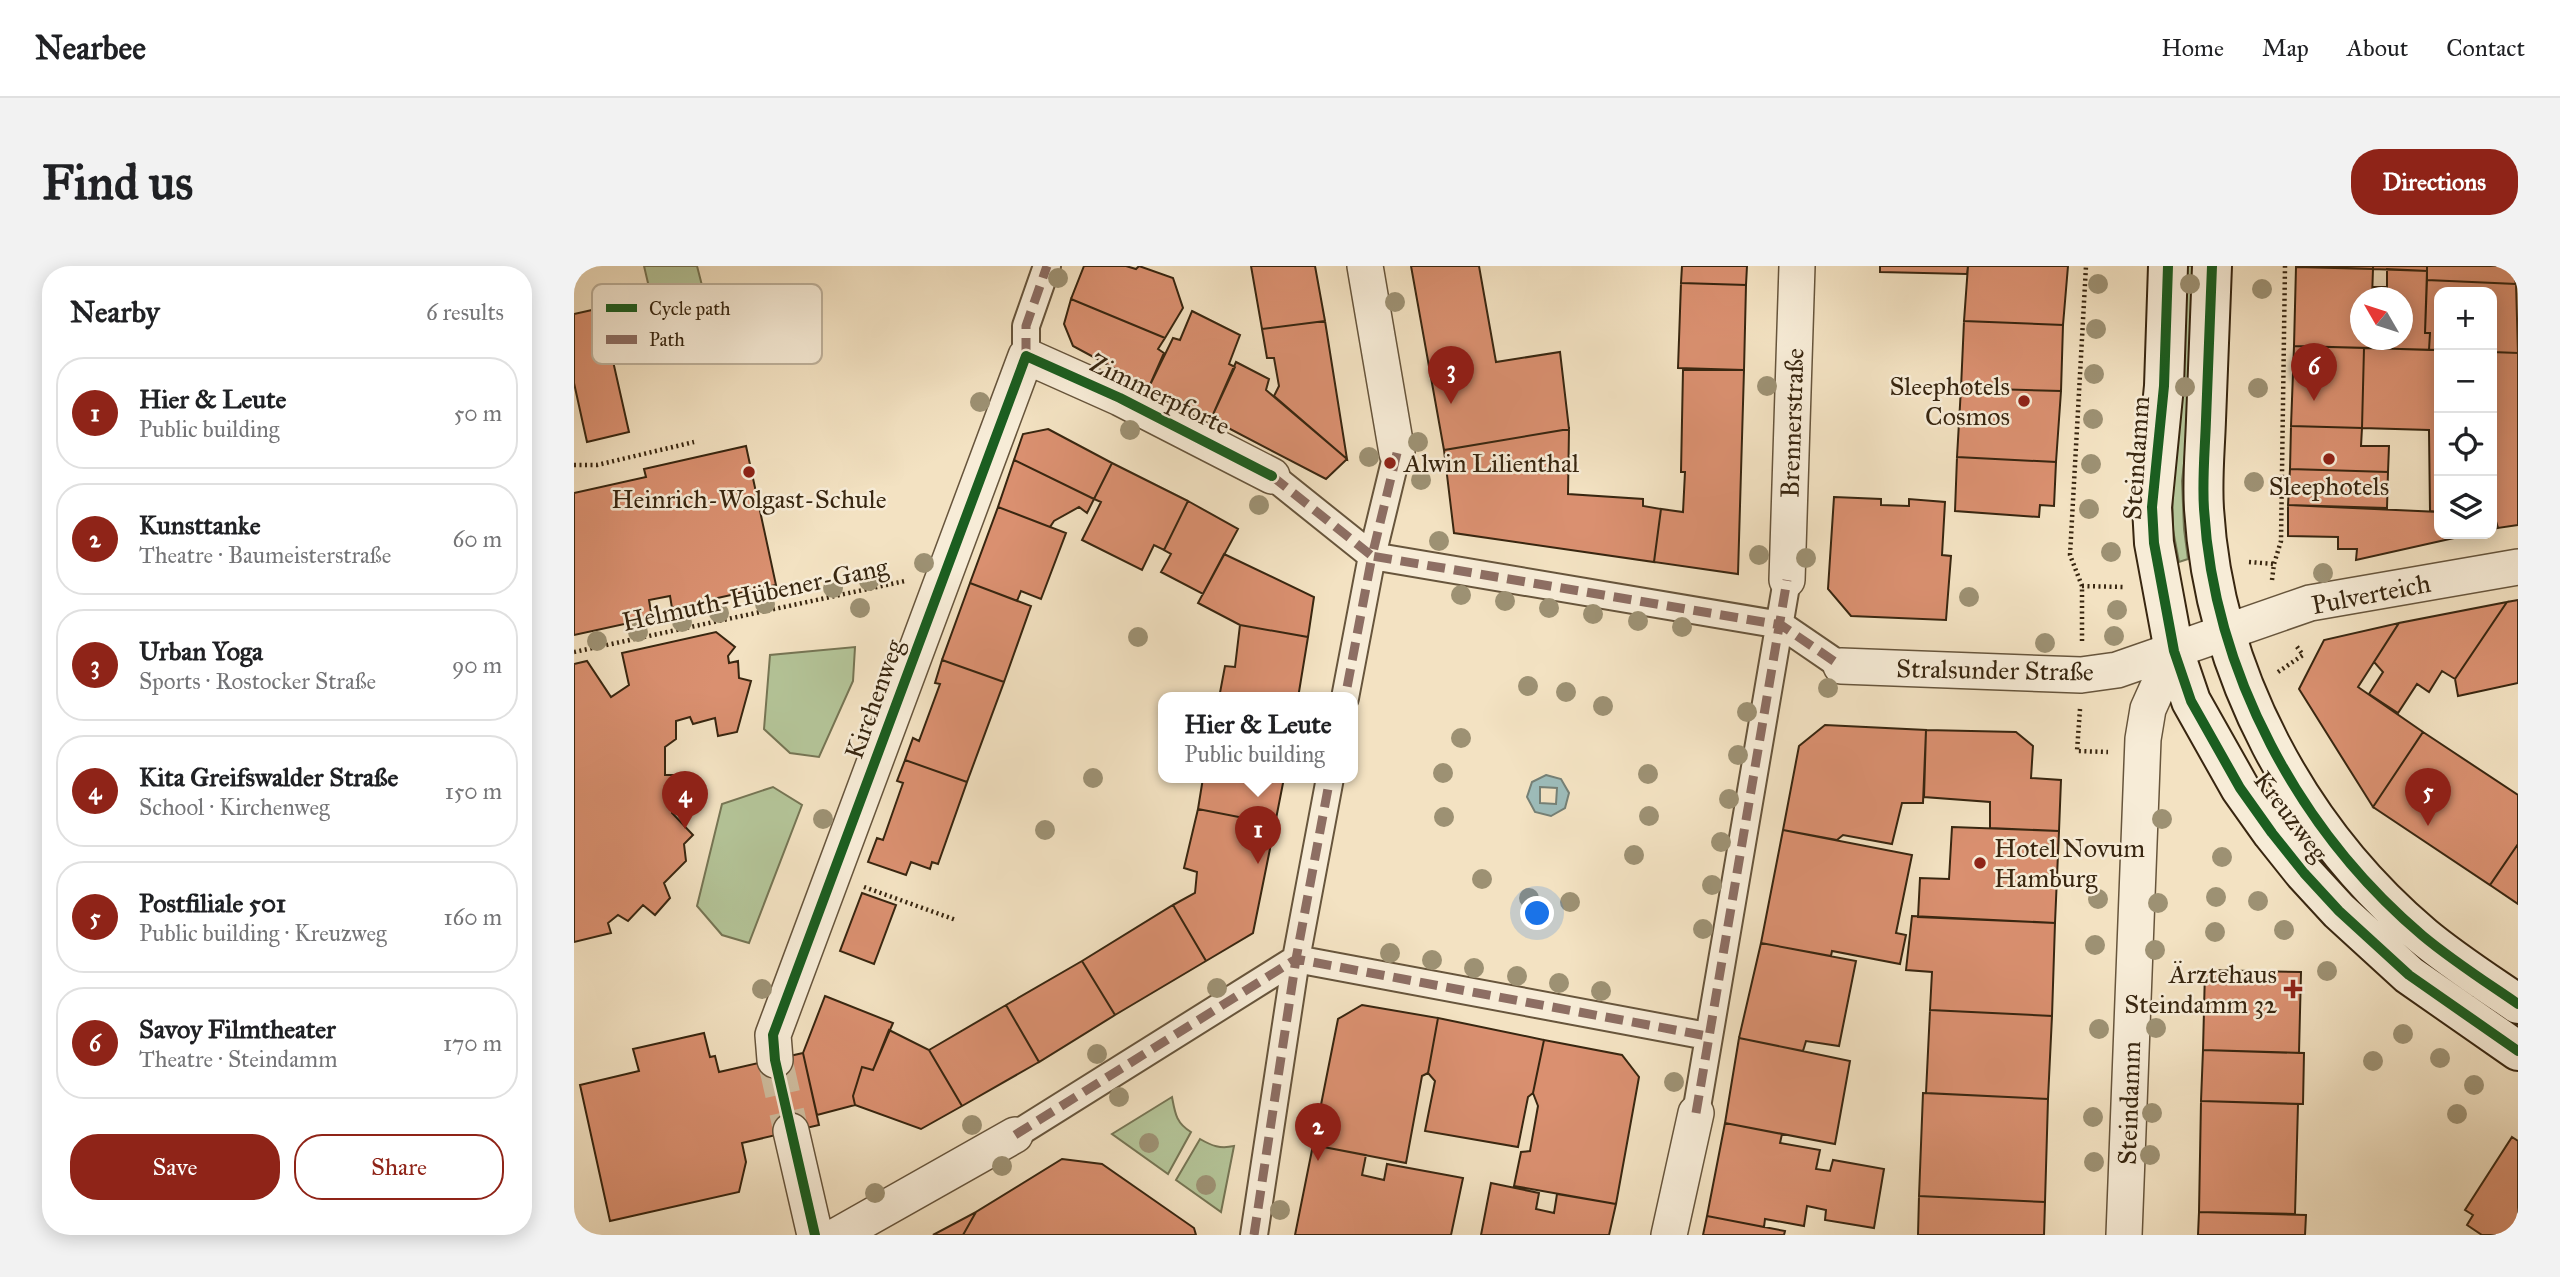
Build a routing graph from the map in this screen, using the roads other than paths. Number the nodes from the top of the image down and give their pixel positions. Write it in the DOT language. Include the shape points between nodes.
graph roads {
  1 [pos="1047,266"];
  2 [pos="1365,266"];
  3 [pos="1797,266"];
  4 [pos="2168,266"];
  5 [pos="2212,266"];
  6 [pos="1026,356"];
  7 [pos="1397,453"];
  8 [pos="1272,476"];
  9 [pos="1372,556"];
  10 [pos="2518,567"];
  11 [pos="1787,580"];
  12 [pos="1781,625"];
  13 [pos="2226,632"];
  14 [pos="2174,651"];
  15 [pos="1840,666"];
  16 [pos="1346,692"];
  17 [pos="1329,783"];
  18 [pos="1296,959"];
  19 [pos="2518,1004"];
  20 [pos="1707,1036"];
  21 [pos="2518,1051"];
  22 [pos="775,1060"];
  23 [pos="1696,1113"];
  24 [pos="791,1131"];
  25 [pos="1015,1135"];
  26 [pos="815,1235"];
  27 [pos="838,1235"];
  28 [pos="1254,1235"];
  29 [pos="1669,1235"];
  30 [pos="2124,1235"];
  1 -- 6 [label="street, Kirchenweg" via="1026,326"];
  2 -- 7 [label="street"];
  3 -- 11 [label="street, Brennerstraße"];
  4 -- 14 [label="main road, Steindamm" via="2164,386 2151,507"];
  5 -- 13 [label="main road" via="2202,481 2210,561"];
  6 -- 8 [label="street, Zimmerpforte"];
  6 -- 22 [label="street, Kirchenweg" via="773,1035"];
  7 -- 9 [label="street"];
  8 -- 9 [label="street"];
  9 -- 12 [label="street"];
  9 -- 16 [label="street"];
  10 -- 13 [label="street, Pulverteich" via="2310,603"];
  11 -- 12 [label="street"];
  12 -- 15 [label="street"];
  12 -- 20 [label="street"];
  13 -- 14 [label="street, Stralsunder Straße"];
  13 -- 19 [label="main road, Kreuzweg" via="2263,731 2303,800 2336,845 2423,936"];
  14 -- 15 [label="street, Stralsunder Straße" via="2117,670 2081,675"];
  14 -- 21 [label="main road, Kreuzweg" via="2191,701 2222,758 2304,873 2409,975"];
  14 -- 30 [label="street, Steindamm" via="2148,709 2143,739"];
  17 -- 18 [label="street"];
  18 -- 20 [label="street"];
  18 -- 25 [label="street"];
  18 -- 28 [label="street"];
  20 -- 23 [label="street"];
  23 -- 29 [label="street"];
  24 -- 26 [label="street"];
  25 -- 27 [label="street"];
}
